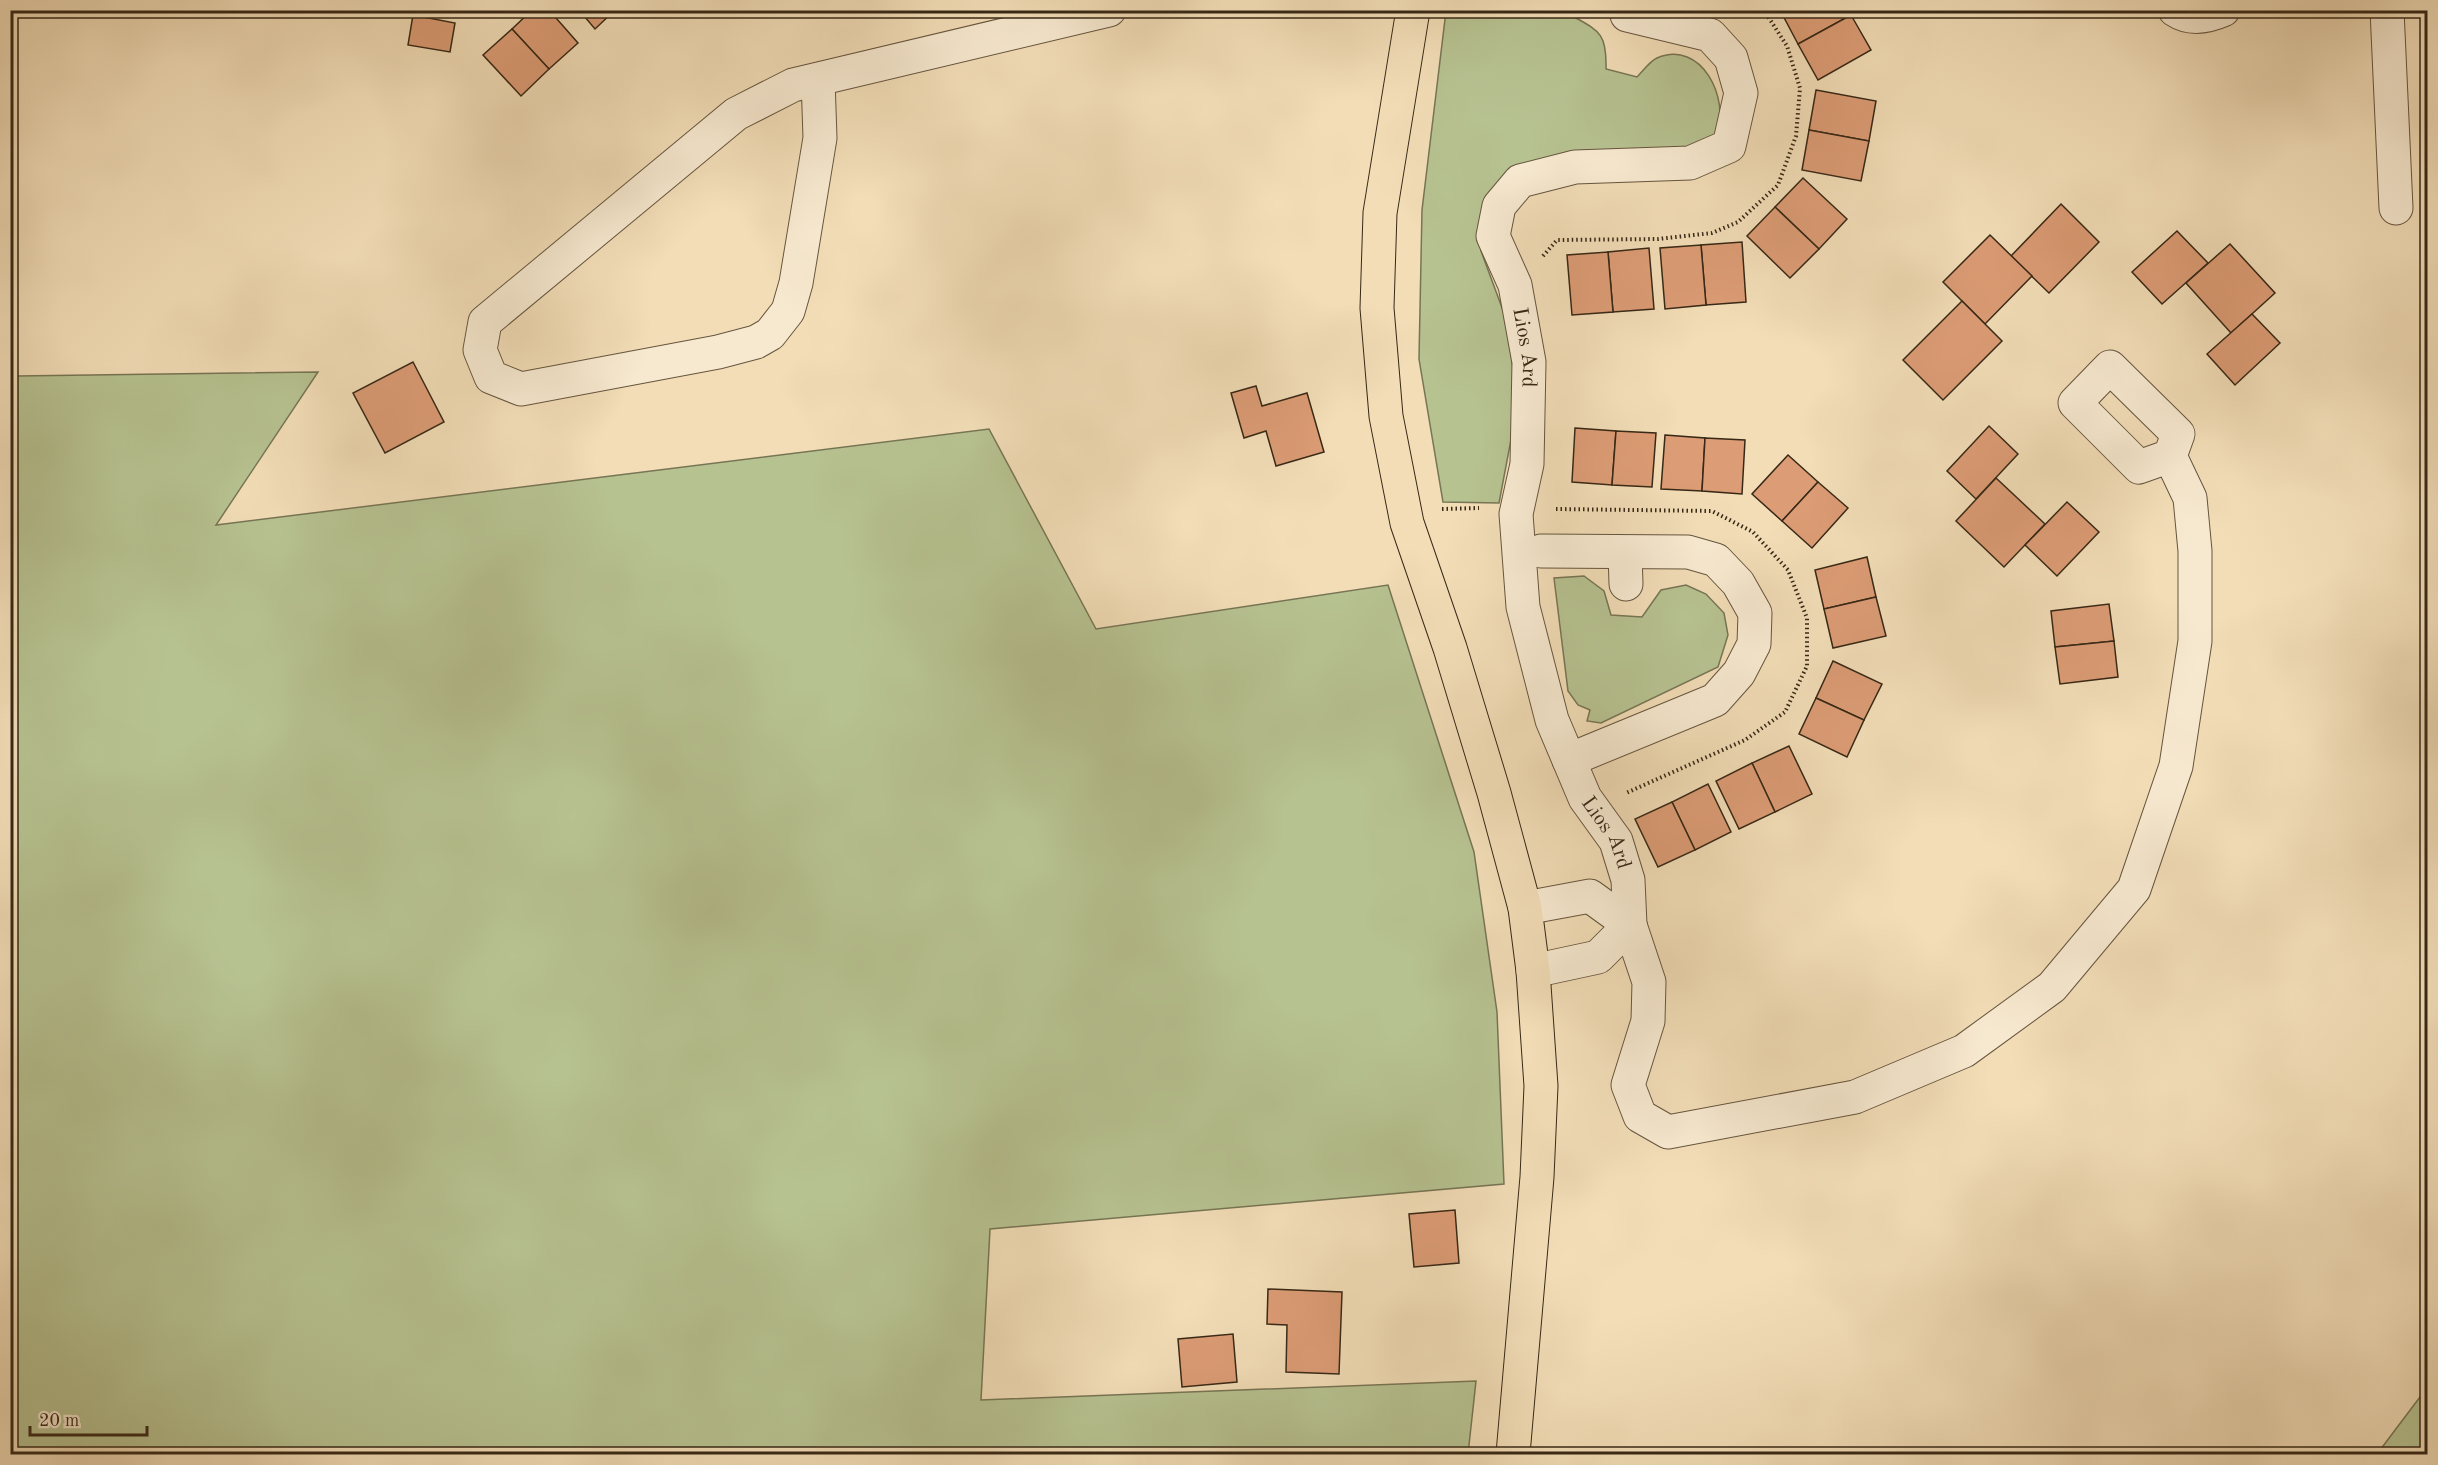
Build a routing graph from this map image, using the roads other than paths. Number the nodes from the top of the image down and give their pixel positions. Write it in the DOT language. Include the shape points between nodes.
graph roads {
  1 [pos="1109,10"];
  2 [pos="1413,10"];
  3 [pos="2175,10"];
  4 [pos="2223,10"];
  5 [pos="2387,10"];
  6 [pos="1627,15"];
  7 [pos="818,79"];
  8 [pos="2396,208"];
  9 [pos="2170,456"];
  10 [pos="1541,551"];
  11 [pos="1569,760"];
  12 [pos="1525,908"];
  13 [pos="1630,925"];
  14 [pos="1533,971"];
  15 [pos="1513,1455"];
  1 -- 7 [label="street"];
  2 -- 12 [label="main road" via="1380,213 1377,308 1386,416 1405,510"];
  3 -- 4 [label="street" via="2195,17"];
  5 -- 8 [label="street"];
  6 -- 11 [label="street, Lios Ard" via="1710,35 1731,58 1741,93 1729,146 1690,163 1575,167 1520,181 1499,206 1493,236 1515,285 1529,362 1527,464 1517,507 1523,607 1552,720"];
  7 -- 7 [label="street" via="793,85 736,114 485,322 480,350 491,377 521,389 718,352 770,334 788,311 796,283 820,138"];
  9 -- 13 [label="street, Lios Ard" via="2190,498 2195,551 2195,641 2176,766 2134,889 2052,987 1964,1051 1855,1097 1668,1132 1640,1116 1628,1085 1648,1021 1648,982"];
  10 -- 11 [label="street" via="1626,568 1688,552 1716,560 1738,583 1755,613 1754,644 1739,673 1715,700"];
  11 -- 13 [label="street, Lios Ard" via="1585,798 1616,841 1628,880"];
  12 -- 13 [label="street" via="1590,896"];
  12 -- 14 [label="main road"];
  13 -- 14 [label="street" via="1598,957"];
  14 -- 15 [label="main road" via="1541,1086"];
}
